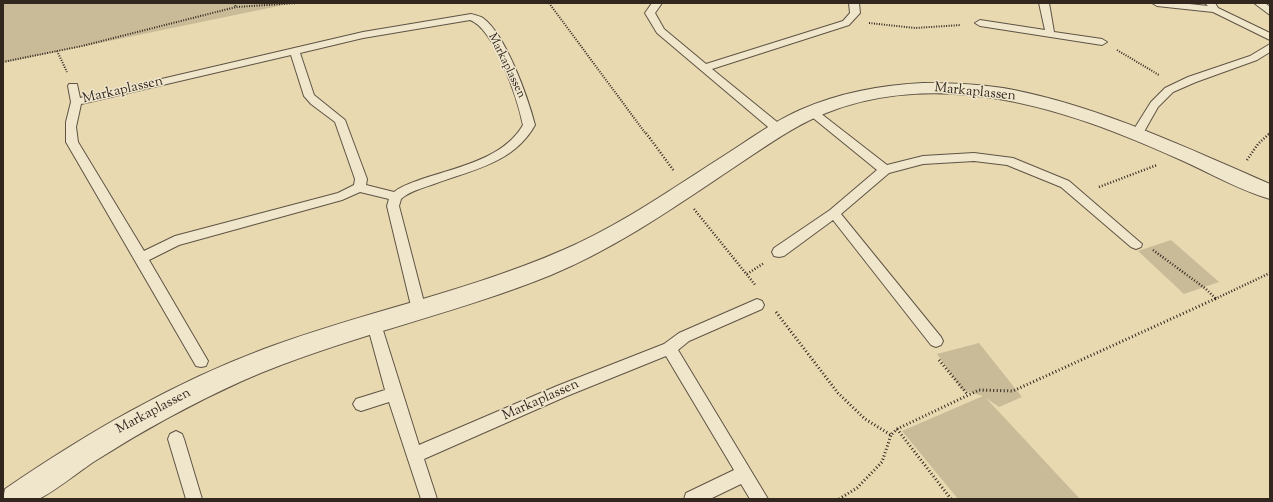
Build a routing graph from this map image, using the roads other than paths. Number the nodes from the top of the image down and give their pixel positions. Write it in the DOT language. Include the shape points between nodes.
graph roads {
  1 [pos="658,3"];
  2 [pos="854,3"];
  3 [pos="1044,3"];
  4 [pos="1157,3"];
  5 [pos="1259,3"];
  6 [pos="1213,6"];
  7 [pos="1270,12"];
  8 [pos="980,23"];
  9 [pos="1050,34"];
  10 [pos="1270,37"];
  11 [pos="1102,42"];
  12 [pos="1270,47"];
  13 [pos="295,52"];
  14 [pos="704,68"];
  15 [pos="73,86"];
  16 [pos="76,102"];
  17 [pos="811,111"];
  18 [pos="778,129"];
  19 [pos="1137,134"];
  20 [pos="885,170"];
  21 [pos="358,187"];
  22 [pos="1270,192"];
  23 [pos="396,197"];
  24 [pos="834,213"];
  25 [pos="1136,244"];
  26 [pos="779,252"];
  27 [pos="141,258"];
  28 [pos="762,303"];
  29 [pos="419,310"];
  30 [pos="374,324"];
  31 [pos="936,341"];
  32 [pos="669,348"];
  33 [pos="201,361"];
  34 [pos="394,394"];
  35 [pos="361,404"];
  36 [pos="176,439"];
  37 [pos="415,455"];
  38 [pos="744,474"];
  39 [pos="15,499"];
  40 [pos="194,499"];
  41 [pos="429,499"];
  42 [pos="692,499"];
  43 [pos="760,499"];
  1 -- 14 [label="lane" via="650,13 660,31"];
  2 -- 14 [label="lane" via="855,14 837,26"];
  3 -- 9 [label="lane"];
  4 -- 6 [label="lane"];
  5 -- 7 [label="lane"];
  6 -- 10 [label="lane"];
  8 -- 9 [label="lane"];
  9 -- 11 [label="lane"];
  12 -- 19 [label="lane" via="1254,58 1197,76 1177,86 1160,98"];
  13 -- 16 [label="lane, Markaplassen"];
  13 -- 21 [label="lane" via="309,96 340,120 362,179"];
  13 -- 23 [label="lane, Markaplassen" via="363,35 471,17 479,20 493,35 526,108 528,129 515,144 497,155 410,188"];
  14 -- 18 [label="lane"];
  15 -- 16 [label="lane"];
  16 -- 27 [label="lane, Markaplassen" via="71,124 72,142"];
  17 -- 18 [label="street, Markaplassen"];
  17 -- 19 [label="street, Markaplassen" via="876,92 925,88 976,90 1046,103"];
  17 -- 20 [label="lane"];
  18 -- 29 [label="street, Markaplassen" via="680,193 576,254 531,274"];
  19 -- 22 [label="street, Markaplassen"];
  20 -- 24 [label="lane"];
  20 -- 25 [label="lane" via="923,160 948,157 1009,160 1065,184"];
  21 -- 23 [label="lane"];
  21 -- 27 [label="lane" via="342,196 175,241"];
  23 -- 29 [label="lane" via="393,206"];
  24 -- 26 [label="lane"];
  24 -- 31 [label="lane"];
  27 -- 33 [label="lane, Markaplassen"];
  28 -- 32 [label="lane, Markaplassen" via="684,337"];
  29 -- 30 [label="street, Markaplassen"];
  30 -- 34 [label="lane"];
  30 -- 39 [label="street, Markaplassen" via="297,349 189,393 101,441"];
  32 -- 37 [label="lane, Markaplassen"];
  32 -- 38 [label="lane"];
  34 -- 35 [label="lane"];
  34 -- 37 [label="lane"];
  36 -- 40 [label="lane"];
  37 -- 41 [label="lane"];
  38 -- 42 [label="lane"];
  38 -- 43 [label="lane"];
}
